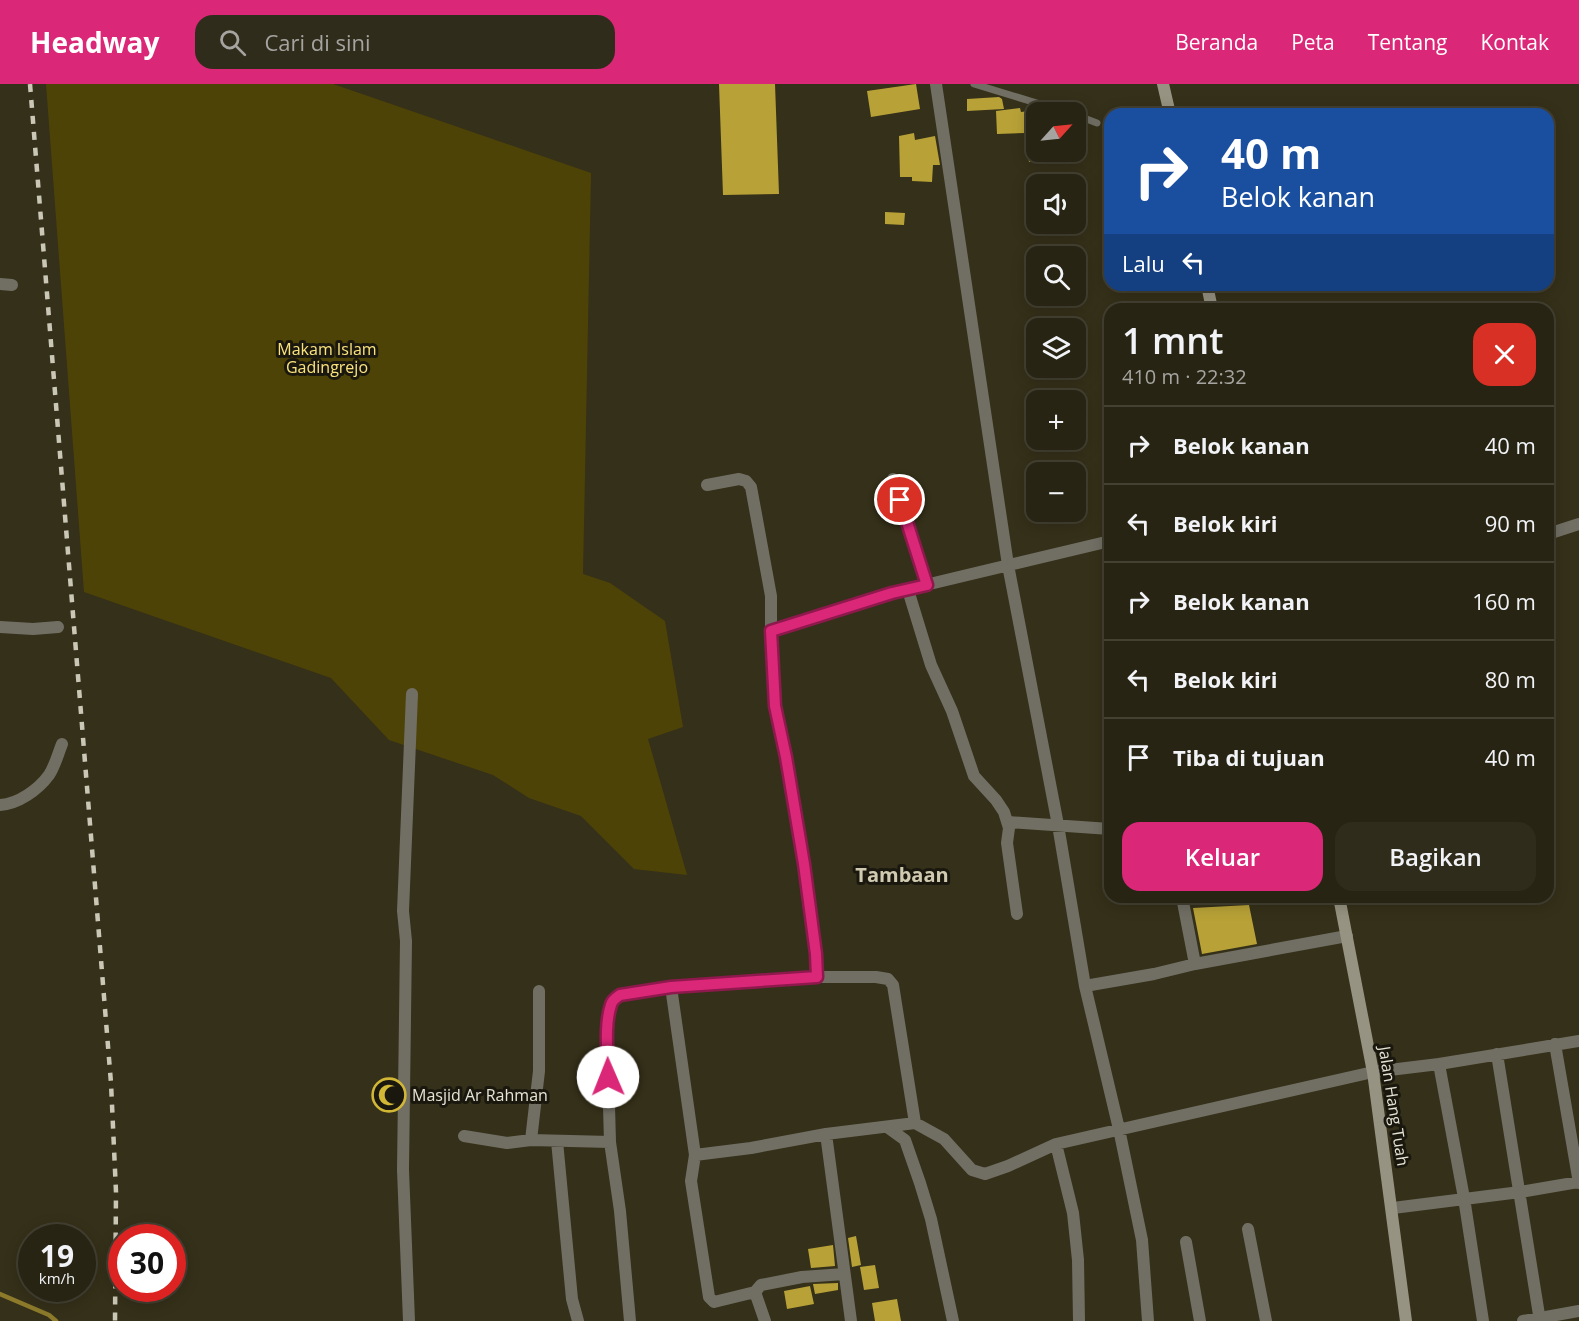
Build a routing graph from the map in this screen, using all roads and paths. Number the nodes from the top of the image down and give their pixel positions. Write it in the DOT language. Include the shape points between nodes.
graph roads {
  1 [pos="936,84"];
  2 [pos="974,84"];
  3 [pos="1163,84"];
  4 [pos="1033,102"];
  5 [pos="1169,108"];
  6 [pos="1086,119"];
  7 [pos="1097,123"];
  8 [pos="893,479"];
  9 [pos="707,485"];
  10 [pos="1579,524"];
  11 [pos="1554,532"];
  12 [pos="1104,542"];
  13 [pos="1008,565"];
  14 [pos="927,585"];
  15 [pos="908,590"];
  16 [pos="0,627"];
  17 [pos="58,627"];
  18 [pos="771,631"];
  19 [pos="412,694"];
  20 [pos="62,744"];
  21 [pos="0,805"];
  22 [pos="1008,822"];
  23 [pos="1058,825"];
  24 [pos="1104,829"];
  25 [pos="1183,903"];
  26 [pos="1340,903"];
  27 [pos="1017,914"];
  28 [pos="1347,936"];
  29 [pos="1195,964"];
  30 [pos="817,977"];
  31 [pos="1084,986"];
  32 [pos="671,987"];
  33 [pos="539,991"];
  34 [pos="1579,1041"];
  35 [pos="1555,1044"];
  36 [pos="1497,1054"];
  37 [pos="1439,1064"];
  38 [pos="1373,1072"];
  39 [pos="915,1123"];
  40 [pos="887,1127"];
  41 [pos="1119,1129"];
  42 [pos="826,1134"];
  43 [pos="464,1136"];
  44 [pos="531,1140"];
  45 [pos="557,1141"];
  46 [pos="610,1142"];
  47 [pos="1056,1144"];
  48 [pos="695,1155"];
  49 [pos="1579,1182"];
  50 [pos="1520,1192"];
  51 [pos="1464,1198"];
  52 [pos="1393,1208"];
  53 [pos="1248,1229"];
  54 [pos="1186,1242"];
  55 [pos="844,1274"];
  56 [pos="755,1292"];
  57 [pos="1579,1311"];
  58 [pos="1540,1320"];
  59 [pos="409,1321"];
  60 [pos="578,1321"];
  61 [pos="630,1321"];
  62 [pos="765,1321"];
  63 [pos="851,1321"];
  64 [pos="953,1321"];
  65 [pos="1079,1321"];
  66 [pos="1148,1321"];
  67 [pos="1200,1321"];
  68 [pos="1266,1321"];
  69 [pos="1406,1321"];
  70 [pos="1483,1321"];
  71 [pos="1523,1321"];
  1 -- 13 [label="street"];
  2 -- 4 [label="lane"];
  3 -- 5 [label="street"];
  6 -- 7 [label="lane"];
  8 -- 14 [label="street"];
  9 -- 18 [label="street" via="739,479 751,487 771,596"];
  10 -- 11 [label="street"];
  12 -- 13 [label="street"];
  13 -- 14 [label="street"];
  13 -- 23 [label="street"];
  14 -- 15 [label="street"];
  15 -- 18 [label="street"];
  15 -- 22 [label="street" via="931,665 974,776 996,800"];
  16 -- 17 [label="street"];
  18 -- 30 [label="street" via="775,706 802,854"];
  19 -- 59 [label="street" via="403,911 403,1170"];
  20 -- 21 [label="street" via="48,776 39,786 22,799"];
  22 -- 23 [label="street"];
  22 -- 27 [label="street"];
  23 -- 24 [label="street"];
  23 -- 31 [label="street"];
  25 -- 29 [label="street"];
  26 -- 28 [label="street, Jalan Hang Tuah"];
  28 -- 29 [label="street"];
  28 -- 38 [label="street, Jalan Hang Tuah"];
  29 -- 31 [label="street"];
  30 -- 32 [label="street"];
  30 -- 39 [label="street" via="876,977 888,979 893,985"];
  31 -- 41 [label="street"];
  32 -- 46 [label="street" via="620,995 611,1002 607,1034"];
  32 -- 48 [label="street"];
  33 -- 44 [label="street" via="539,1071"];
  34 -- 35 [label="street"];
  35 -- 36 [label="street"];
  35 -- 49 [label="street"];
  36 -- 37 [label="street"];
  36 -- 50 [label="street"];
  37 -- 38 [label="street"];
  37 -- 51 [label="street"];
  38 -- 41 [label="street"];
  38 -- 52 [label="street, Jalan Hang Tuah"];
  39 -- 40 [label="street"];
  39 -- 47 [label="street" via="944,1139 972,1170 985,1174"];
  40 -- 42 [label="street"];
  40 -- 64 [label="street" via="905,1140 920,1184"];
  41 -- 47 [label="street"];
  41 -- 66 [label="street" via="1142,1240"];
  42 -- 48 [label="street"];
  42 -- 55 [label="street"];
  43 -- 44 [label="street" via="507,1143"];
  44 -- 45 [label="street"];
  45 -- 46 [label="street"];
  45 -- 60 [label="street" via="572,1299"];
  46 -- 61 [label="street"];
  47 -- 65 [label="street" via="1073,1214"];
  48 -- 56 [label="street" via="691,1181 709,1297 714,1302"];
  49 -- 50 [label="street"];
  50 -- 51 [label="street"];
  50 -- 58 [label="street"];
  51 -- 52 [label="street"];
  51 -- 70 [label="street"];
  52 -- 69 [label="street, Jalan Hang Tuah"];
  53 -- 68 [label="street"];
  54 -- 67 [label="street"];
  55 -- 56 [label="street" via="761,1285"];
  55 -- 63 [label="street"];
  56 -- 62 [label="street"];
  57 -- 58 [label="street"];
  58 -- 71 [label="street"];
}
